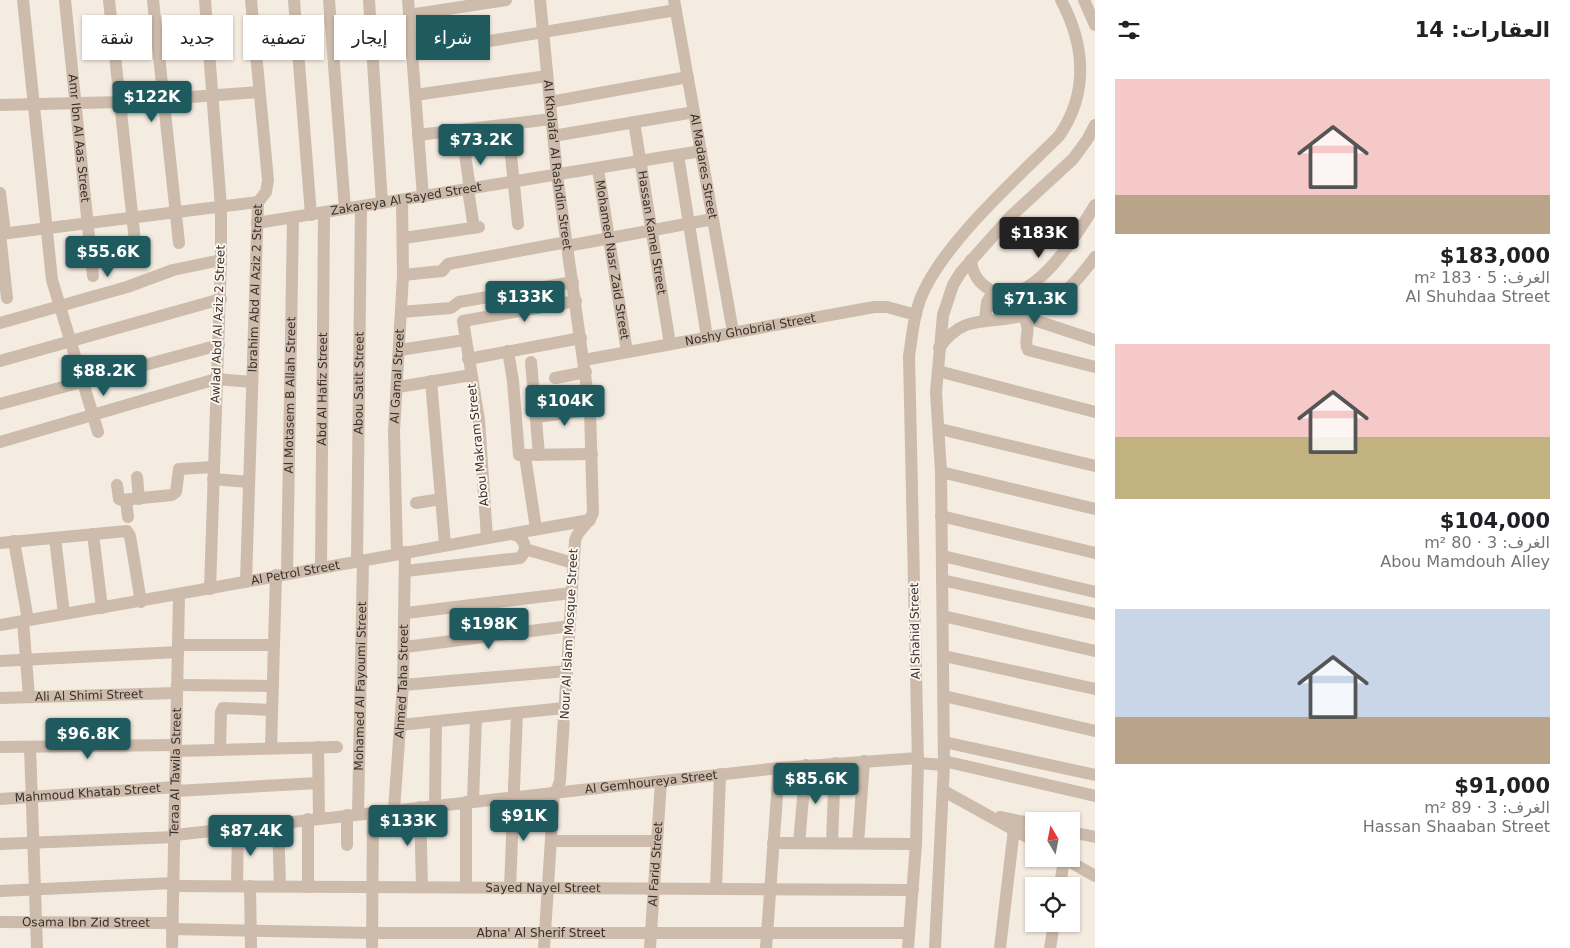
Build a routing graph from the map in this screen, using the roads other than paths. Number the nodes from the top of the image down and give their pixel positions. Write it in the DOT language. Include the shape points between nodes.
graph roads {
  1 [pos="23,0"];
  2 [pos="65,0"];
  3 [pos="109,0"];
  4 [pos="154,0"];
  5 [pos="205,0"];
  6 [pos="251,0"];
  7 [pos="294,0"];
  8 [pos="329,0"];
  9 [pos="369,0"];
  10 [pos="408,0"];
  11 [pos="506,0"];
  12 [pos="540,0"];
  13 [pos="1061,0"];
  14 [pos="1084,0"];
  15 [pos="675,5"];
  16 [pos="206,15"];
  17 [pos="409,15"];
  18 [pos="1095,25"];
  19 [pos="543,33"];
  20 [pos="159,54"];
  21 [pos="162,54"];
  22 [pos="412,54"];
  23 [pos="210,60"];
  24 [pos="547,76"];
  25 [pos="688,77"];
  26 [pos="258,92"];
  27 [pos="212,94"];
  28 [pos="415,95"];
  29 [pos="164,98"];
  30 [pos="121,102"];
  31 [pos="550,102"];
  32 [pos="76,103"];
  33 [pos="35,104"];
  34 [pos="0,105"];
  35 [pos="694,112"];
  36 [pos="551,119"];
  37 [pos="634,122"];
  38 [pos="1095,125"];
  39 [pos="418,135"];
  40 [pos="553,136"];
  41 [pos="510,146"];
  42 [pos="464,147"];
  43 [pos="701,151"];
  44 [pos="678,155"];
  45 [pos="640,162"];
  46 [pos="598,168"];
  47 [pos="557,175"];
  48 [pos="1015,180"];
  49 [pos="514,182"];
  50 [pos="469,189"];
  51 [pos="0,193"];
  52 [pos="1032,196"];
  53 [pos="423,197"];
  54 [pos="402,200"];
  55 [pos="258,202"];
  56 [pos="382,203"];
  57 [pos="1095,205"];
  58 [pos="221,207"];
  59 [pos="361,207"];
  60 [pos="345,209"];
  61 [pos="176,213"];
  62 [pos="324,213"];
  63 [pos="311,215"];
  64 [pos="293,218"];
  65 [pos="131,219"];
  66 [pos="713,219"];
  67 [pos="88,223"];
  68 [pos="257,223"];
  69 [pos="689,223"];
  70 [pos="518,224"];
  71 [pos="45,228"];
  72 [pos="652,230"];
  73 [pos="2,234"];
  74 [pos="404,238"];
  75 [pos="607,239"];
  76 [pos="179,243"];
  77 [pos="567,244"];
  78 [pos="137,260"];
  79 [pos="221,260"];
  80 [pos="971,260"];
  81 [pos="1093,265"];
  82 [pos="403,275"];
  83 [pos="93,276"];
  84 [pos="573,282"];
  85 [pos="994,292"];
  86 [pos="7,298"];
  87 [pos="221,299"];
  88 [pos="576,302"];
  89 [pos="58,306"];
  90 [pos="401,312"];
  91 [pos="916,315"];
  92 [pos="1022,316"];
  93 [pos="985,320"];
  94 [pos="0,323"];
  95 [pos="733,332"];
  96 [pos="707,337"];
  97 [pos="581,338"];
  98 [pos="465,340"];
  99 [pos="1095,340"];
  100 [pos="69,341"];
  101 [pos="670,344"];
  102 [pos="219,345"];
  103 [pos="940,348"];
  104 [pos="399,350"];
  105 [pos="508,351"];
  106 [pos="627,352"];
  107 [pos="468,359"];
  108 [pos="0,361"];
  109 [pos="531,362"];
  110 [pos="585,366"];
  111 [pos="1095,367"];
  112 [pos="938,371"];
  113 [pos="471,375"];
  114 [pos="555,378"];
  115 [pos="216,379"];
  116 [pos="431,381"];
  117 [pos="82,382"];
  118 [pos="252,382"];
  119 [pos="398,386"];
  120 [pos="0,404"];
  121 [pos="590,410"];
  122 [pos="1095,412"];
  123 [pos="92,415"];
  124 [pos="536,417"];
  125 [pos="940,429"];
  126 [pos="98,432"];
  127 [pos="0,442"];
  128 [pos="592,454"];
  129 [pos="539,455"];
  130 [pos="523,456"];
  131 [pos="1095,466"];
  132 [pos="941,472"];
  133 [pos="213,473"];
  134 [pos="137,476"];
  135 [pos="249,482"];
  136 [pos="117,484"];
  137 [pos="132,499"];
  138 [pos="441,499"];
  139 [pos="416,503"];
  140 [pos="1095,510"];
  141 [pos="941,516"];
  142 [pos="128,517"];
  143 [pos="590,520"];
  144 [pos="536,529"];
  145 [pos="93,534"];
  146 [pos="512,534"];
  147 [pos="55,538"];
  148 [pos="487,538"];
  149 [pos="14,541"];
  150 [pos="0,543"];
  151 [pos="445,545"];
  152 [pos="525,549"];
  153 [pos="1095,552"];
  154 [pos="401,553"];
  155 [pos="943,556"];
  156 [pos="360,560"];
  157 [pos="573,563"];
  158 [pos="321,567"];
  159 [pos="405,572"];
  160 [pos="282,574"];
  161 [pos="942,580"];
  162 [pos="246,582"];
  163 [pos="210,589"];
  164 [pos="1095,592"];
  165 [pos="572,593"];
  166 [pos="179,595"];
  167 [pos="141,602"];
  168 [pos="102,608"];
  169 [pos="406,613"];
  170 [pos="64,614"];
  171 [pos="1095,614"];
  172 [pos="942,616"];
  173 [pos="25,621"];
  174 [pos="0,625"];
  175 [pos="570,626"];
  176 [pos="274,645"];
  177 [pos="405,648"];
  178 [pos="178,649"];
  179 [pos="1095,651"];
  180 [pos="944,656"];
  181 [pos="26,660"];
  182 [pos="0,661"];
  183 [pos="567,671"];
  184 [pos="403,685"];
  185 [pos="273,686"];
  186 [pos="177,689"];
  187 [pos="1095,689"];
  188 [pos="944,696"];
  189 [pos="30,697"];
  190 [pos="0,698"];
  191 [pos="564,708"];
  192 [pos="272,710"];
  193 [pos="517,713"];
  194 [pos="476,718"];
  195 [pos="436,722"];
  196 [pos="400,725"];
  197 [pos="1095,731"];
  198 [pos="944,742"];
  199 [pos="0,747"];
  200 [pos="30,747"];
  201 [pos="337,747"];
  202 [pos="176,748"];
  203 [pos="271,748"];
  204 [pos="318,748"];
  205 [pos="220,750"];
  206 [pos="918,760"];
  207 [pos="864,761"];
  208 [pos="835,763"];
  209 [pos="944,763"];
  210 [pos="806,765"];
  211 [pos="779,768"];
  212 [pos="720,774"];
  213 [pos="1095,775"];
  214 [pos="661,781"];
  215 [pos="318,783"];
  216 [pos="176,789"];
  217 [pos="944,791"];
  218 [pos="554,792"];
  219 [pos="1095,796"];
  220 [pos="512,797"];
  221 [pos="32,798"];
  222 [pos="0,799"];
  223 [pos="470,802"];
  224 [pos="435,805"];
  225 [pos="420,807"];
  226 [pos="394,810"];
  227 [pos="374,812"];
  228 [pos="352,814"];
  229 [pos="988,814"];
  230 [pos="313,819"];
  231 [pos="1025,822"];
  232 [pos="278,823"];
  233 [pos="238,828"];
  234 [pos="1014,829"];
  235 [pos="1080,834"];
  236 [pos="175,836"];
  237 [pos="1025,836"];
  238 [pos="1095,837"];
  239 [pos="551,841"];
  240 [pos="657,841"];
  241 [pos="34,843"];
  242 [pos="773,843"];
  243 [pos="799,843"];
  244 [pos="832,843"];
  245 [pos="858,843"];
  246 [pos="0,844"];
  247 [pos="916,844"];
  248 [pos="347,845"];
  249 [pos="1080,868"];
  250 [pos="1095,876"];
  251 [pos="174,884"];
  252 [pos="237,886"];
  253 [pos="250,886"];
  254 [pos="280,886"];
  255 [pos="308,886"];
  256 [pos="374,887"];
  257 [pos="422,887"];
  258 [pos="466,887"];
  259 [pos="510,888"];
  260 [pos="548,888"];
  261 [pos="654,888"];
  262 [pos="716,889"];
  263 [pos="770,889"];
  264 [pos="36,890"];
  265 [pos="913,890"];
  266 [pos="0,892"];
  267 [pos="0,922"];
  268 [pos="36,922"];
  269 [pos="172,926"];
  270 [pos="251,929"];
  271 [pos="651,931"];
  272 [pos="767,932"];
  273 [pos="1053,932"];
  274 [pos="372,933"];
  275 [pos="545,933"];
  276 [pos="909,933"];
  277 [pos="37,948"];
  278 [pos="172,948"];
  279 [pos="250,948"];
  280 [pos="372,948"];
  281 [pos="544,948"];
  282 [pos="650,948"];
  283 [pos="766,948"];
  284 [pos="908,948"];
  285 [pos="935,948"];
  286 [pos="1000,948"];
  287 [pos="1050,948"];
  1 -- 33 [label="street"];
  2 -- 32 [label="street, Amr Ibn Al Aas Street"];
  3 -- 30 [label="street"];
  4 -- 20 [label="street"];
  5 -- 16 [label="street, Awlad Abd Al Aziz 2 Street"];
  6 -- 26 [label="street, Ibrahim Abd Al Aziz 2 Street"];
  7 -- 63 [label="street"];
  8 -- 60 [label="street"];
  9 -- 56 [label="street"];
  10 -- 17 [label="street"];
  11 -- 17 [label="street"];
  12 -- 19 [label="street, Al Kholafa' Al Rashdin Street"];
  13 -- 48 [label="street, Al Shahid Street" via="1071,20 1080,54 1080,88 1076,105 1059,136"];
  14 -- 18 [label="street"];
  15 -- 19 [label="street"];
  15 -- 25 [label="street, Al Madares Street"];
  17 -- 22 [label="street"];
  19 -- 22 [label="street"];
  19 -- 24 [label="street, Al Kholafa' Al Rashdin Street"];
  20 -- 21 [label="street"];
  20 -- 29 [label="street"];
  22 -- 28 [label="street"];
  23 -- 27 [label="street, Awlad Abd Al Aziz 2 Street"];
  24 -- 28 [label="street"];
  24 -- 31 [label="street, Al Kholafa' Al Rashdin Street"];
  25 -- 31 [label="street"];
  25 -- 35 [label="street, Al Madares Street"];
  26 -- 27 [label="street"];
  26 -- 55 [label="street, Ibrahim Abd Al Aziz 2 Street" via="268,180 266,192"];
  27 -- 29 [label="street"];
  27 -- 58 [label="street, Awlad Abd Al Aziz 2 Street"];
  28 -- 39 [label="street"];
  29 -- 30 [label="street"];
  29 -- 61 [label="street"];
  30 -- 32 [label="street"];
  30 -- 65 [label="street"];
  31 -- 36 [label="street, Al Kholafa' Al Rashdin Street"];
  32 -- 33 [label="street"];
  32 -- 67 [label="street, Amr Ibn Al Aas Street"];
  33 -- 34 [label="street"];
  33 -- 71 [label="street"];
  35 -- 37 [label="street"];
  35 -- 43 [label="street, Al Madares Street"];
  36 -- 39 [label="street"];
  36 -- 40 [label="street, Al Kholafa' Al Rashdin Street"];
  37 -- 40 [label="street"];
  37 -- 45 [label="street, Hassan Kamel Street"];
  38 -- 52 [label="street" via="1073,158"];
  39 -- 53 [label="street"];
  40 -- 47 [label="street, Al Kholafa' Al Rashdin Street"];
  41 -- 49 [label="street"];
  42 -- 50 [label="street"];
  43 -- 44 [label="street, Zakareya Al Sayed Street"];
  43 -- 66 [label="street, Al Madares Street"];
  44 -- 45 [label="street, Zakareya Al Sayed Street"];
  44 -- 69 [label="street"];
  45 -- 46 [label="street, Zakareya Al Sayed Street"];
  45 -- 72 [label="street, Hassan Kamel Street"];
  46 -- 47 [label="street, Zakareya Al Sayed Street"];
  46 -- 75 [label="street, Mohamed Nasr Zaid Street"];
  47 -- 49 [label="street, Zakareya Al Sayed Street"];
  47 -- 77 [label="street, Al Kholafa' Al Rashdin Street"];
  48 -- 52 [label="street"];
  48 -- 91 [label="street, Al Shahid Street" via="951,248 934,273"];
  49 -- 50 [label="street, Zakareya Al Sayed Street"];
  49 -- 70 [label="street"];
  50 -- 53 [label="street, Zakareya Al Sayed Street"];
  50 -- 74 [label="street" via="477,228"];
  51 -- 73 [label="street"];
  52 -- 80 [label="street"];
  53 -- 54 [label="street, Zakareya Al Sayed Street"];
  54 -- 56 [label="street, Zakareya Al Sayed Street"];
  54 -- 74 [label="street, Al Gamal Street"];
  55 -- 58 [label="street"];
  55 -- 68 [label="street, Ibrahim Abd Al Aziz 2 Street"];
  56 -- 59 [label="street, Zakareya Al Sayed Street"];
  57 -- 85 [label="street" via="1068,246 1030,288 1005,294"];
  58 -- 61 [label="street"];
  58 -- 79 [label="street, Awlad Abd Al Aziz 2 Street"];
  59 -- 60 [label="street, Zakareya Al Sayed Street"];
  59 -- 156 [label="street, Abou Satit Street"];
  60 -- 62 [label="street, Zakareya Al Sayed Street"];
  61 -- 65 [label="street"];
  61 -- 76 [label="street"];
  62 -- 63 [label="street, Zakareya Al Sayed Street"];
  62 -- 158 [label="street, Abd Al Hafiz Street"];
  63 -- 64 [label="street, Zakareya Al Sayed Street"];
  64 -- 68 [label="street, Zakareya Al Sayed Street"];
  64 -- 160 [label="street, Al Motasem B Allah Street"];
  65 -- 67 [label="street"];
  65 -- 78 [label="street"];
  66 -- 69 [label="street"];
  66 -- 95 [label="street, Al Madares Street"];
  67 -- 71 [label="street"];
  67 -- 83 [label="street, Amr Ibn Al Aas Street"];
  68 -- 118 [label="street, Ibrahim Abd Al Aziz 2 Street"];
  69 -- 72 [label="street"];
  69 -- 96 [label="street"];
  71 -- 73 [label="street"];
  71 -- 89 [label="street"];
  72 -- 75 [label="street"];
  72 -- 101 [label="street, Hassan Kamel Street"];
  73 -- 86 [label="street"];
  74 -- 82 [label="street, Al Gamal Street"];
  75 -- 77 [label="street"];
  75 -- 106 [label="street, Mohamed Nasr Zaid Street"];
  77 -- 82 [label="street" via="448,264 442,271"];
  77 -- 84 [label="street, Al Kholafa' Al Rashdin Street"];
  79 -- 87 [label="street, Awlad Abd Al Aziz 2 Street"];
  79 -- 89 [label="street" via="173,270"];
  80 -- 85 [label="street" via="978,280"];
  80 -- 103 [label="street" via="947,300"];
  81 -- 92 [label="street" via="1066,292"];
  82 -- 90 [label="street, Al Gamal Street"];
  84 -- 88 [label="street, Al Kholafa' Al Rashdin Street"];
  84 -- 90 [label="street" via="460,302 451,308"];
  85 -- 93 [label="street" via="987,302"];
  87 -- 100 [label="street"];
  87 -- 102 [label="street, Awlad Abd Al Aziz 2 Street"];
  88 -- 97 [label="street, Al Kholafa' Al Rashdin Street"];
  88 -- 98 [label="street, Abou Makram Street" via="466,319 462,322"];
  89 -- 94 [label="street"];
  89 -- 100 [label="street"];
  90 -- 104 [label="street, Al Gamal Street"];
  91 -- 95 [label="street, Noshy Ghobrial Street" via="874,307"];
  91 -- 206 [label="street, Al Shahid Street" via="909,356"];
  92 -- 93 [label="street"];
  92 -- 99 [label="street"];
  92 -- 111 [label="street" via="1028,324 1028,350"];
  93 -- 103 [label="street" via="957,328"];
  95 -- 96 [label="street, Noshy Ghobrial Street"];
  96 -- 101 [label="street, Noshy Ghobrial Street"];
  97 -- 105 [label="street"];
  97 -- 110 [label="street, Al Kholafa' Al Rashdin Street"];
  98 -- 104 [label="street"];
  98 -- 107 [label="street, Abou Makram Street"];
  100 -- 108 [label="street"];
  100 -- 117 [label="street"];
  101 -- 106 [label="street, Noshy Ghobrial Street"];
  102 -- 115 [label="street, Awlad Abd Al Aziz 2 Street"];
  102 -- 117 [label="street"];
  103 -- 112 [label="street"];
  104 -- 119 [label="street, Al Gamal Street"];
  105 -- 107 [label="street"];
  105 -- 130 [label="street" via="518,454"];
  106 -- 110 [label="street, Noshy Ghobrial Street"];
  107 -- 113 [label="street, Abou Makram Street"];
  109 -- 124 [label="street"];
  110 -- 114 [label="street, Noshy Ghobrial Street"];
  110 -- 121 [label="street"];
  112 -- 122 [label="street"];
  112 -- 125 [label="street" via="936,392"];
  113 -- 116 [label="street"];
  113 -- 148 [label="street, Abou Makram Street" via="479,420"];
  115 -- 118 [label="street"];
  115 -- 123 [label="street"];
  115 -- 133 [label="street, Awlad Abd Al Aziz 2 Street"];
  116 -- 119 [label="street"];
  116 -- 138 [label="street"];
  117 -- 120 [label="street"];
  117 -- 123 [label="street"];
  118 -- 135 [label="street, Ibrahim Abd Al Aziz 2 Street"];
  119 -- 154 [label="street, Al Gamal Street" via="394,431"];
  121 -- 124 [label="street"];
  121 -- 128 [label="street"];
  123 -- 126 [label="street"];
  123 -- 127 [label="street"];
  124 -- 129 [label="street"];
  125 -- 131 [label="street"];
  125 -- 132 [label="street"];
  128 -- 129 [label="street"];
  128 -- 143 [label="street" via="593,513"];
  129 -- 130 [label="street"];
  130 -- 144 [label="street"];
  132 -- 140 [label="street"];
  132 -- 141 [label="street"];
  133 -- 135 [label="street"];
  133 -- 137 [label="street" via="180,468 175,494"];
  133 -- 163 [label="street, Awlad Abd Al Aziz 2 Street"];
  134 -- 137 [label="street"];
  135 -- 162 [label="street, Ibrahim Abd Al Aziz 2 Street"];
  136 -- 137 [label="street" via="119,499"];
  137 -- 142 [label="street"];
  138 -- 139 [label="street"];
  138 -- 151 [label="street"];
  141 -- 153 [label="street"];
  141 -- 155 [label="street"];
  143 -- 144 [label="street, Al Petrol Street"];
  143 -- 157 [label="street, Nour Al Islam Mosque Street" via="575,537"];
  144 -- 146 [label="street, Al Petrol Street"];
  145 -- 147 [label="street"];
  145 -- 167 [label="street" via="127,531"];
  145 -- 168 [label="street"];
  146 -- 148 [label="street, Al Petrol Street"];
  146 -- 152 [label="street" via="523,540"];
  147 -- 149 [label="street"];
  147 -- 170 [label="street"];
  148 -- 151 [label="street, Al Petrol Street"];
  149 -- 150 [label="street"];
  149 -- 173 [label="street"];
  151 -- 154 [label="street, Al Petrol Street"];
  152 -- 157 [label="street"];
  152 -- 159 [label="street" via="520,558"];
  154 -- 156 [label="street, Al Petrol Street"];
  154 -- 159 [label="street, Ahmed Taha Street"];
  155 -- 161 [label="street"];
  155 -- 164 [label="street"];
  156 -- 158 [label="street, Al Petrol Street"];
  156 -- 228 [label="street, Mohamed Al Fayoumi Street"];
  157 -- 165 [label="street, Nour Al Islam Mosque Street"];
  158 -- 160 [label="street, Al Petrol Street"];
  159 -- 169 [label="street, Ahmed Taha Street"];
  160 -- 162 [label="street, Al Petrol Street"];
  160 -- 176 [label="street, Al Motasem B Allah Street"];
  161 -- 171 [label="street"];
  161 -- 172 [label="street"];
  162 -- 163 [label="street, Al Petrol Street"];
  163 -- 166 [label="street, Al Petrol Street"];
  165 -- 169 [label="street"];
  165 -- 175 [label="street, Nour Al Islam Mosque Street"];
  166 -- 167 [label="street, Al Petrol Street"];
  166 -- 178 [label="street, Teraa Al Tawila Street"];
  167 -- 168 [label="street, Al Petrol Street"];
  168 -- 170 [label="street, Al Petrol Street"];
  169 -- 177 [label="street, Ahmed Taha Street"];
  170 -- 173 [label="street, Al Petrol Street"];
  172 -- 179 [label="street"];
  172 -- 180 [label="street"];
  173 -- 174 [label="street, Al Petrol Street"];
  173 -- 181 [label="street"];
  175 -- 177 [label="street"];
  175 -- 183 [label="street, Nour Al Islam Mosque Street"];
  176 -- 178 [label="street"];
  176 -- 185 [label="street, Al Motasem B Allah Street"];
  177 -- 184 [label="street, Ahmed Taha Street"];
  178 -- 181 [label="street"];
  178 -- 186 [label="street, Teraa Al Tawila Street"];
  180 -- 187 [label="street"];
  180 -- 188 [label="street"];
  181 -- 182 [label="street"];
  181 -- 189 [label="street"];
  183 -- 184 [label="street"];
  183 -- 191 [label="street, Nour Al Islam Mosque Street"];
  184 -- 196 [label="street, Ahmed Taha Street"];
  185 -- 186 [label="street, Ali Al Shimi Street"];
  185 -- 192 [label="street, Al Motasem B Allah Street"];
  186 -- 189 [label="street, Ali Al Shimi Street"];
  186 -- 202 [label="street, Teraa Al Tawila Street"];
  188 -- 197 [label="street"];
  188 -- 198 [label="street"];
  189 -- 190 [label="street, Ali Al Shimi Street"];
  191 -- 193 [label="street"];
  191 -- 218 [label="street, Nour Al Islam Mosque Street" via="560,781"];
  192 -- 203 [label="street, Al Motasem B Allah Street"];
  192 -- 205 [label="street" via="223,708"];
  193 -- 194 [label="street"];
  193 -- 220 [label="street"];
  194 -- 195 [label="street"];
  194 -- 223 [label="street"];
  195 -- 196 [label="street"];
  195 -- 224 [label="street"];
  196 -- 226 [label="street, Ahmed Taha Street"];
  198 -- 209 [label="street"];
  198 -- 213 [label="street"];
  199 -- 200 [label="street"];
  200 -- 202 [label="street"];
  200 -- 221 [label="street"];
  201 -- 204 [label="street"];
  202 -- 205 [label="street"];
  202 -- 216 [label="street, Teraa Al Tawila Street"];
  203 -- 204 [label="street"];
  203 -- 205 [label="street"];
  204 -- 215 [label="street"];
  206 -- 207 [label="street, Al Gemhoureya Street"];
  206 -- 209 [label="street, Al Gemhoureya Street"];
  206 -- 247 [label="street, Al Shahid Street"];
  207 -- 208 [label="street, Al Gemhoureya Street"];
  207 -- 245 [label="street"];
  208 -- 210 [label="street, Al Gemhoureya Street"];
  208 -- 244 [label="street"];
  209 -- 217 [label="street"];
  209 -- 219 [label="street, Al Gemhoureya Street"];
  210 -- 211 [label="street, Al Gemhoureya Street"];
  210 -- 243 [label="street"];
  211 -- 212 [label="street, Al Gemhoureya Street"];
  211 -- 242 [label="street"];
  212 -- 214 [label="street, Al Gemhoureya Street"];
  212 -- 262 [label="street"];
  214 -- 218 [label="street, Al Gemhoureya Street"];
  214 -- 240 [label="street, Al Farid Street"];
  215 -- 216 [label="street, Mahmoud Khatab Street"];
  215 -- 230 [label="street"];
  216 -- 221 [label="street, Mahmoud Khatab Street"];
  216 -- 236 [label="street, Teraa Al Tawila Street"];
  217 -- 229 [label="street"];
  217 -- 285 [label="street"];
  218 -- 220 [label="street, Al Gemhoureya Street"];
  218 -- 239 [label="street, Nour Al Islam Mosque Street"];
  220 -- 223 [label="street, Al Gemhoureya Street"];
  220 -- 259 [label="street"];
  221 -- 222 [label="street, Mahmoud Khatab Street"];
  221 -- 241 [label="street"];
  223 -- 224 [label="street, Al Gemhoureya Street"];
  223 -- 258 [label="street"];
  224 -- 225 [label="street, Al Gemhoureya Street"];
  225 -- 226 [label="street, Al Gemhoureya Street"];
  225 -- 257 [label="street"];
  226 -- 227 [label="street, Al Gemhoureya Street"];
  227 -- 228 [label="street, Al Gemhoureya Street"];
  227 -- 256 [label="street"];
  228 -- 230 [label="street, Al Gemhoureya Street"];
  228 -- 248 [label="street, Mohamed Al Fayoumi Street"];
  229 -- 231 [label="street"];
  229 -- 234 [label="street"];
  230 -- 232 [label="street, Al Gemhoureya Street"];
  230 -- 255 [label="street"];
  232 -- 233 [label="street, Al Gemhoureya Street"];
  232 -- 254 [label="street"];
  233 -- 236 [label="street, Al Gemhoureya Street"];
  233 -- 252 [label="street"];
  234 -- 237 [label="street"];
  234 -- 286 [label="street"];
  235 -- 238 [label="street"];
  236 -- 241 [label="street, Al Gemhoureya Street"];
  236 -- 251 [label="street, Teraa Al Tawila Street"];
  239 -- 240 [label="street"];
  239 -- 260 [label="street, Nour Al Islam Mosque Street"];
  240 -- 261 [label="street, Al Farid Street"];
  241 -- 246 [label="street, Al Gemhoureya Street"];
  241 -- 264 [label="street"];
  242 -- 243 [label="street"];
  242 -- 263 [label="street"];
  243 -- 244 [label="street"];
  244 -- 245 [label="street"];
  245 -- 247 [label="street"];
  247 -- 265 [label="street, Al Shahid Street"];
  249 -- 250 [label="street"];
  251 -- 252 [label="street, Sayed Nayel Street"];
  251 -- 264 [label="street, Sayed Nayel Street"];
  251 -- 269 [label="street, Teraa Al Tawila Street"];
  252 -- 253 [label="street, Sayed Nayel Street"];
  253 -- 254 [label="street, Sayed Nayel Street"];
  253 -- 270 [label="street"];
  254 -- 255 [label="street, Sayed Nayel Street"];
  255 -- 256 [label="street, Sayed Nayel Street"];
  256 -- 257 [label="street, Sayed Nayel Street"];
  256 -- 274 [label="street"];
  257 -- 258 [label="street, Sayed Nayel Street"];
  258 -- 259 [label="street, Sayed Nayel Street"];
  259 -- 260 [label="street, Sayed Nayel Street"];
  260 -- 261 [label="street, Sayed Nayel Street"];
  260 -- 275 [label="street, Nour Al Islam Mosque Street"];
  261 -- 262 [label="street, Sayed Nayel Street"];
  261 -- 271 [label="street, Al Farid Street"];
  262 -- 263 [label="street, Sayed Nayel Street"];
  263 -- 265 [label="street, Sayed Nayel Street"];
  263 -- 272 [label="street"];
  264 -- 266 [label="street, Sayed Nayel Street"];
  264 -- 268 [label="street"];
  265 -- 276 [label="street, Al Shahid Street"];
  267 -- 268 [label="street, Osama Ibn Zid Street"];
  268 -- 269 [label="street, Osama Ibn Zid Street"];
  268 -- 277 [label="street"];
  269 -- 270 [label="street, Abna' Al Sherif Street"];
  269 -- 278 [label="street, Teraa Al Tawila Street"];
  270 -- 274 [label="street, Abna' Al Sherif Street"];
  270 -- 279 [label="street"];
  271 -- 272 [label="street, Abna' Al Sherif Street"];
  271 -- 275 [label="street, Abna' Al Sherif Street"];
  271 -- 282 [label="street, Al Farid Street"];
  272 -- 276 [label="street, Abna' Al Sherif Street"];
  272 -- 283 [label="street"];
  273 -- 287 [label="street"];
  274 -- 275 [label="street, Abna' Al Sherif Street"];
  274 -- 280 [label="street"];
  275 -- 281 [label="street, Nour Al Islam Mosque Street"];
  276 -- 284 [label="street, Al Shahid Street"];
}
